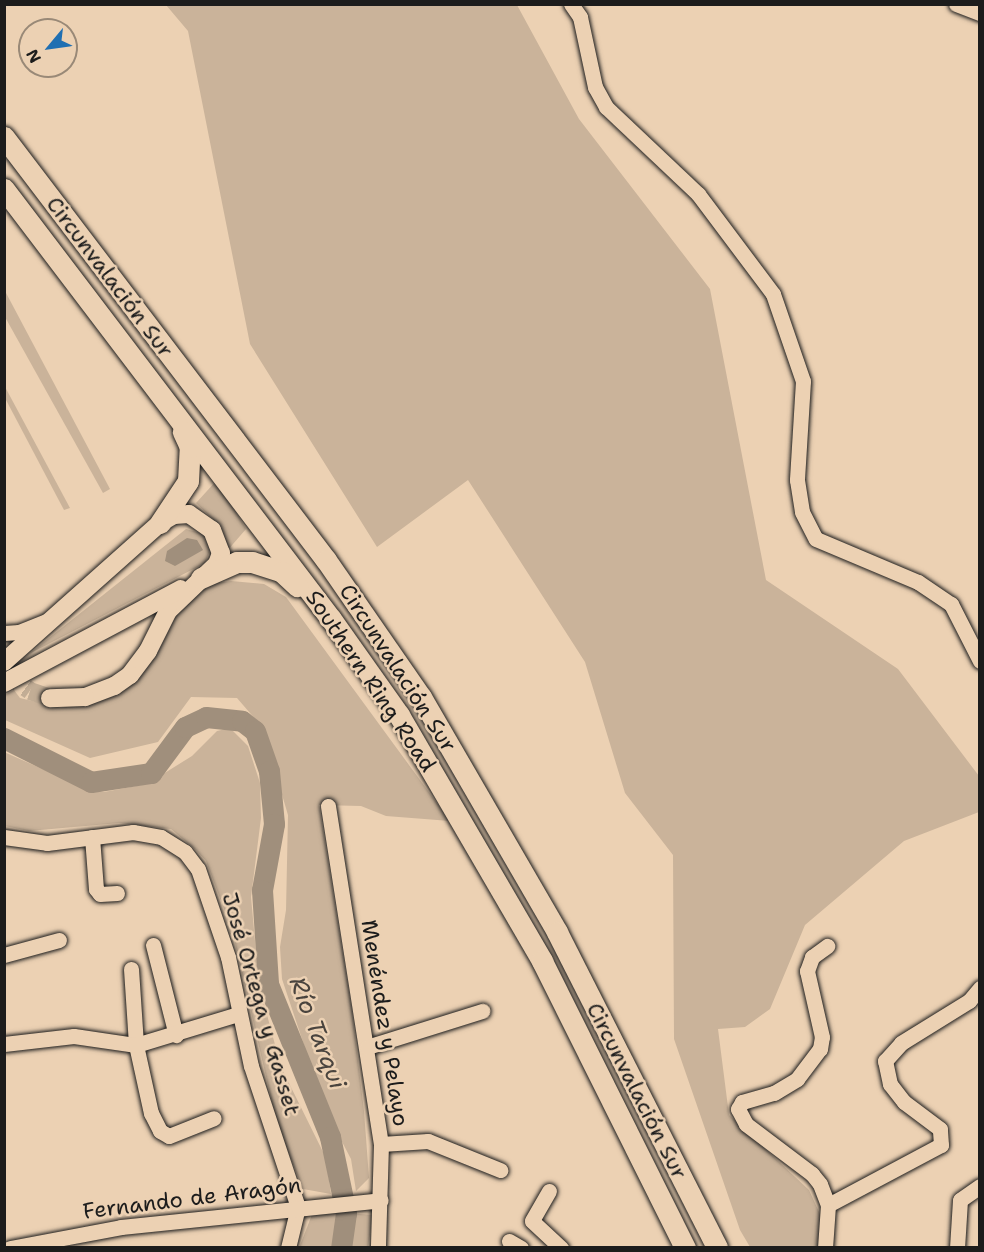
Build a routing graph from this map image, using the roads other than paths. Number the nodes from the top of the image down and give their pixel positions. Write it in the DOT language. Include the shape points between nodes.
graph roads {
  1 [pos="572,4"];
  2 [pos="956,4"];
  3 [pos="980,14"];
  4 [pos="4,137"];
  5 [pos="4,189"];
  6 [pos="160,392"];
  7 [pos="160,523"];
  8 [pos="201,578"];
  9 [pos="54,618"];
  10 [pos="331,619"];
  11 [pos="4,633"];
  12 [pos="980,661"];
  13 [pos="4,662"];
  14 [pos="4,683"];
  15 [pos="50,698"];
  16 [pos="328,806"];
  17 [pos="4,837"];
  18 [pos="92,837"];
  19 [pos="117,893"];
  20 [pos="59,940"];
  21 [pos="153,945"];
  22 [pos="827,946"];
  23 [pos="4,955"];
  24 [pos="131,969"];
  25 [pos="980,988"];
  26 [pos="482,1011"];
  27 [pos="238,1014"];
  28 [pos="176,1035"];
  29 [pos="4,1044"];
  30 [pos="136,1045"];
  31 [pos="367,1047"];
  32 [pos="214,1118"];
  33 [pos="381,1144"];
  34 [pos="500,1170"];
  35 [pos="980,1186"];
  36 [pos="549,1191"];
  37 [pos="377,1201"];
  38 [pos="828,1205"];
  39 [pos="298,1207"];
  40 [pos="10,1248"];
  41 [pos="288,1248"];
  42 [pos="378,1248"];
  43 [pos="561,1248"];
  44 [pos="686,1248"];
  45 [pos="717,1248"];
  46 [pos="825,1248"];
  47 [pos="957,1248"];
  1 -- 12 [label="street" via="580,17 595,87 606,107 698,194 773,294 803,381 797,480 802,512 816,540 918,582 951,604"];
  2 -- 3 [label="street"];
  4 -- 45 [label="highway, Circunvalación Sur" via="326,560 421,697 557,932"];
  5 -- 6 [label="highway, Southern Ring Road"];
  6 -- 7 [label="highway" via="187,438 191,462 182,493"];
  6 -- 10 [label="highway, Southern Ring Road"];
  7 -- 8 [label="main road" via="174,515 189,514 212,530 221,553 217,564"];
  7 -- 9 [label="main road"];
  8 -- 10 [label="highway" via="237,562 252,562 282,572"];
  8 -- 14 [label="main road"];
  8 -- 15 [label="main road" via="168,610 148,651 130,675 85,697"];
  9 -- 11 [label="street" via="19,632"];
  9 -- 13 [label="main road"];
  10 -- 44 [label="highway, Southern Ring Road" via="399,715 475,840 542,961"];
  16 -- 31 [label="street, Menéndez y Pelayo"];
  17 -- 18 [label="street, José Ortega y Gasset" via="47,843"];
  18 -- 19 [label="street" via="96,889 100,894"];
  18 -- 27 [label="street, José Ortega y Gasset" via="133,832 161,837 185,852 198,869 228,957"];
  20 -- 23 [label="street"];
  21 -- 28 [label="street"];
  22 -- 38 [label="street" via="812,957 807,970 809,994 822,1037 820,1049 796,1079 774,1093 742,1102 738,1109 746,1124 812,1174"];
  24 -- 30 [label="street"];
  25 -- 38 [label="street" via="969,1001 901,1043 885,1061 890,1084 904,1102 940,1129 941,1145"];
  26 -- 31 [label="street"];
  27 -- 28 [label="street"];
  27 -- 39 [label="street, José Ortega y Gasset"];
  28 -- 30 [label="street"];
  29 -- 30 [label="street" via="74,1036"];
  30 -- 32 [label="street" via="151,1113 164,1134"];
  31 -- 33 [label="street, Menéndez y Pelayo"];
  33 -- 34 [label="street" via="428,1141"];
  33 -- 37 [label="street, Menéndez y Pelayo"];
  35 -- 47 [label="street" via="960,1200"];
  36 -- 43 [label="street" via="532,1221"];
  37 -- 39 [label="street, Fernando de Aragón"];
  37 -- 42 [label="street, Menéndez y Pelayo"];
  38 -- 46 [label="street"];
  39 -- 40 [label="street, Fernando de Aragón" via="121,1227"];
  39 -- 41 [label="street"];
}
